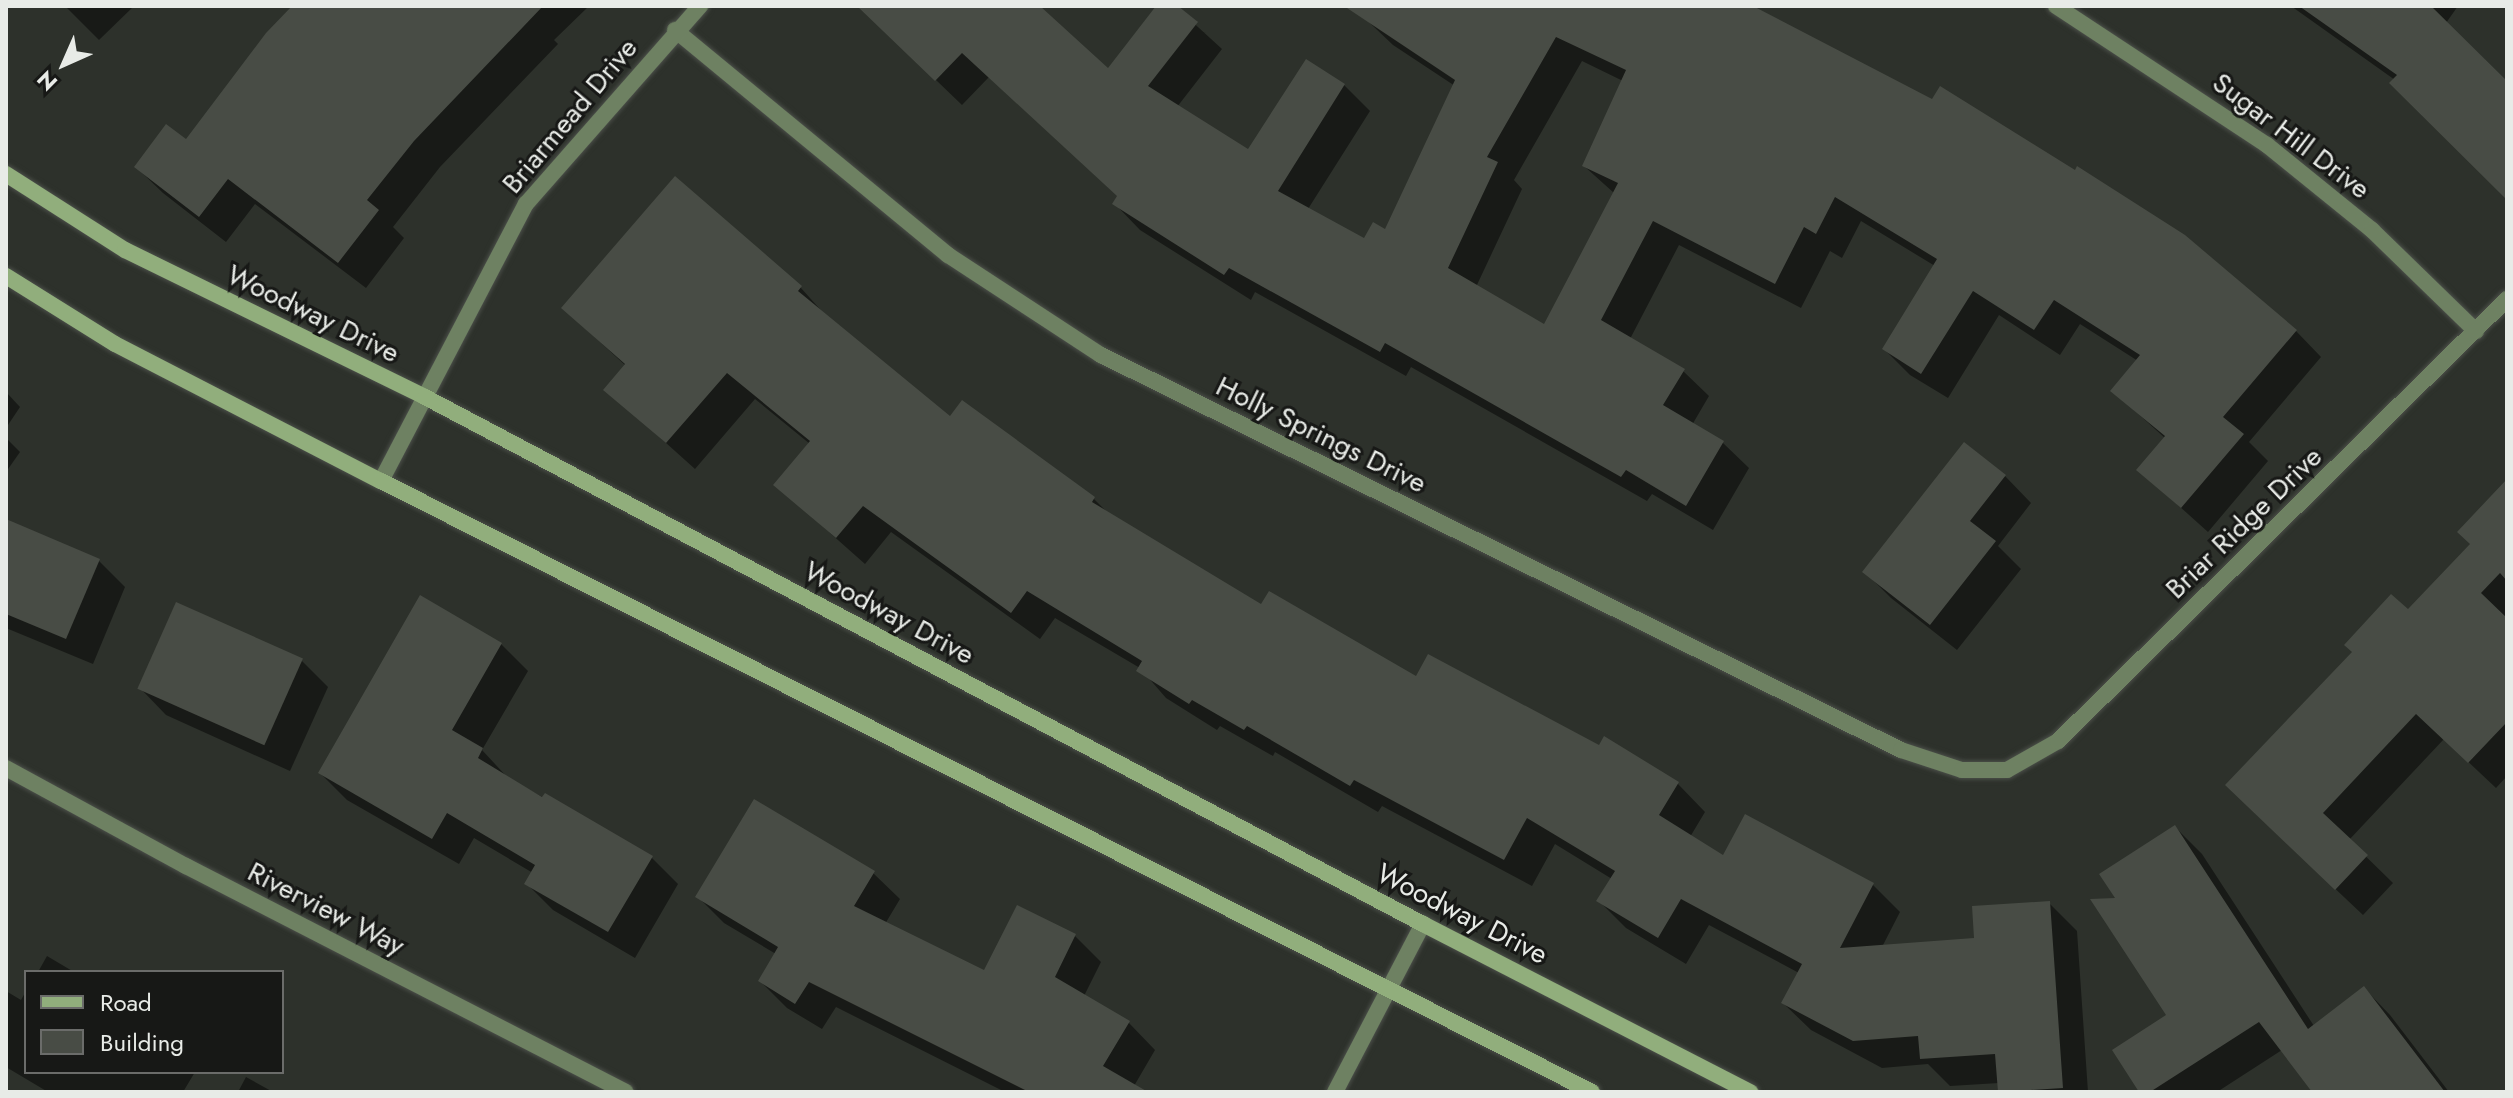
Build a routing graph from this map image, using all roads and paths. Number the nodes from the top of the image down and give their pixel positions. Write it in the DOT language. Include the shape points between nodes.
graph roads {
  1 [pos="700,6"];
  2 [pos="2056,6"];
  3 [pos="675,30"];
  4 [pos="6,174"];
  5 [pos="6,276"];
  6 [pos="2507,299"];
  7 [pos="2476,331"];
  8 [pos="425,397"];
  9 [pos="381,481"];
  10 [pos="6,768"];
  11 [pos="2007,770"];
  12 [pos="1423,924"];
  13 [pos="1391,989"];
  14 [pos="625,1092"];
  15 [pos="1335,1092"];
  16 [pos="1592,1092"];
  17 [pos="1750,1092"];
  1 -- 3 [label="street, Briarmead Drive"];
  2 -- 7 [label="street, Sugar Hill Drive" via="2267,145 2372,230"];
  3 -- 8 [label="street, Briarmead Drive" via="526,204"];
  3 -- 11 [label="street, Holly Springs Drive" via="948,255 1101,355 1901,750 1962,770"];
  4 -- 8 [label="main road, Woodway Drive" via="125,250"];
  5 -- 9 [label="main road" via="115,344"];
  6 -- 7 [label="street, Briar Ridge Drive"];
  7 -- 11 [label="street, Briar Ridge Drive" via="2058,741"];
  8 -- 9 [label="street, Briarmead Drive"];
  8 -- 12 [label="main road, Woodway Drive"];
  9 -- 13 [label="main road"];
  10 -- 14 [label="street, Riverview Way"];
  12 -- 13 [label="street"];
  12 -- 17 [label="main road, Woodway Drive"];
  13 -- 15 [label="street"];
  13 -- 16 [label="main road"];
}
